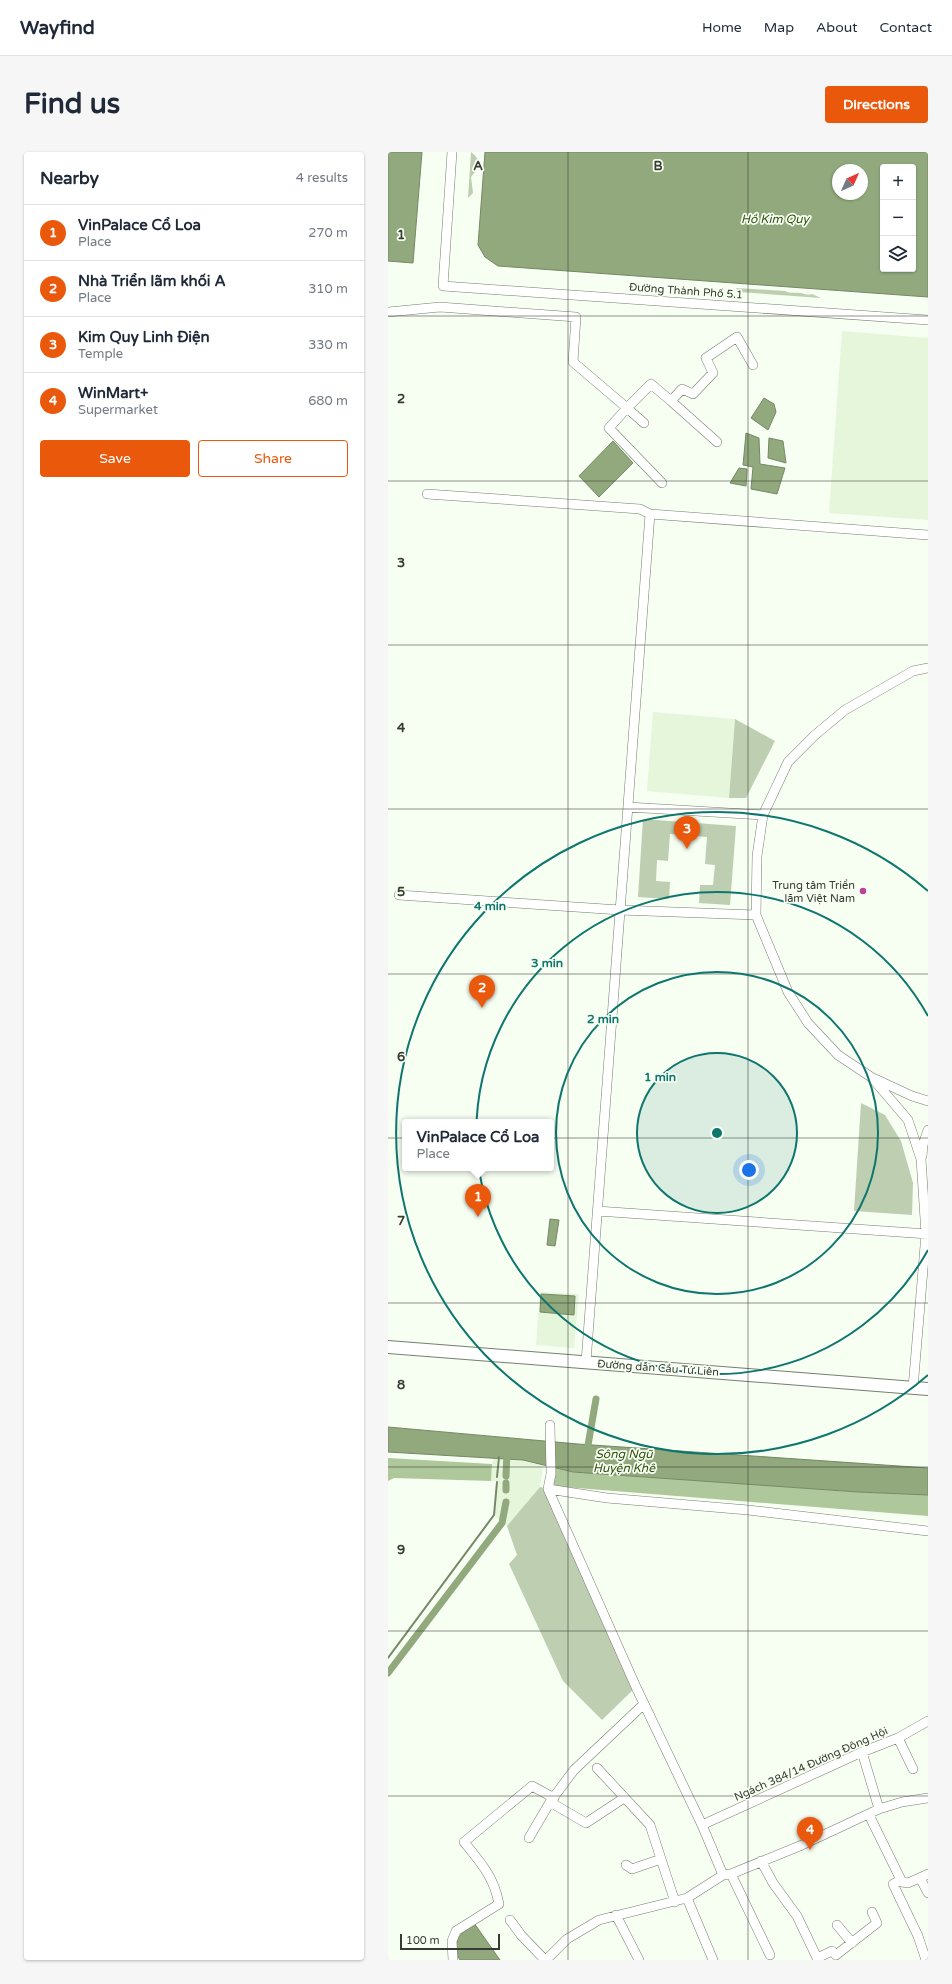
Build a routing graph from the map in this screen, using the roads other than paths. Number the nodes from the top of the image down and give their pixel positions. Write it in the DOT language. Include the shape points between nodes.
graph roads {
  1 [pos="452,152"];
  2 [pos="388,312"];
  3 [pos="928,320"];
  4 [pos="753,365"];
  5 [pos="671,401"];
  6 [pos="627,408"];
  7 [pos="644,423"];
  8 [pos="717,442"];
  9 [pos="662,483"];
  10 [pos="427,494"];
  11 [pos="650,514"];
  12 [pos="928,535"];
  13 [pos="928,668"];
  14 [pos="628,807"];
  15 [pos="763,815"];
  16 [pos="399,895"];
  17 [pos="620,910"];
  18 [pos="756,915"];
  19 [pos="871,1077"];
  20 [pos="928,1101"];
  21 [pos="928,1130"];
  22 [pos="921,1159"];
  23 [pos="928,1167"];
  24 [pos="597,1211"];
  25 [pos="927,1234"];
  26 [pos="388,1347"];
  27 [pos="586,1362"];
  28 [pos="913,1388"];
  29 [pos="928,1389"];
  30 [pos="550,1425"];
  31 [pos="548,1488"];
  32 [pos="928,1531"];
  33 [pos="644,1704"];
  34 [pos="928,1721"];
  35 [pos="898,1738"];
  36 [pos="862,1752"];
  37 [pos="597,1768"];
  38 [pos="913,1769"];
  39 [pos="624,1798"];
  40 [pos="928,1798"];
  41 [pos="552,1800"];
  42 [pos="879,1810"];
  43 [pos="869,1815"];
  44 [pos="702,1825"];
  45 [pos="529,1838"];
  46 [pos="661,1859"];
  47 [pos="761,1861"];
  48 [pos="626,1865"];
  49 [pos="727,1875"];
  50 [pos="924,1876"];
  51 [pos="901,1880"];
  52 [pos="928,1893"];
  53 [pos="687,1898"];
  54 [pos="675,1902"];
  55 [pos="872,1912"];
  56 [pos="616,1915"];
  57 [pos="510,1920"];
  58 [pos="837,1925"];
  59 [pos="852,1943"];
  60 [pos="770,1955"];
  61 [pos="817,1959"];
  62 [pos="453,1960"];
  63 [pos="545,1960"];
  64 [pos="639,1960"];
  65 [pos="713,1960"];
  66 [pos="927,1960"];
  1 -- 3 [label="street, Đường Thành Phố 5.1" via="442,286"];
  2 -- 6 [label="street" via="440,307 576,317 573,362"];
  4 -- 5 [label="street" via="737,337 706,358 713,373 693,394 682,389"];
  5 -- 6 [label="street" via="651,384"];
  5 -- 8 [label="street"];
  6 -- 7 [label="street"];
  6 -- 9 [label="street" via="609,428"];
  10 -- 11 [label="street" via="640,510"];
  11 -- 12 [label="street"];
  11 -- 14 [label="street"];
  13 -- 15 [label="street" via="913,671 845,710 815,735 788,762"];
  14 -- 15 [label="street"];
  14 -- 17 [label="street"];
  15 -- 18 [label="street" via="757,856"];
  16 -- 17 [label="street"];
  17 -- 18 [label="street"];
  17 -- 24 [label="street"];
  18 -- 19 [label="street" via="788,992 808,1023 838,1055"];
  19 -- 20 [label="street"];
  19 -- 22 [label="street" via="908,1120"];
  21 -- 22 [label="street"];
  22 -- 23 [label="street"];
  22 -- 25 [label="street"];
  24 -- 25 [label="street"];
  24 -- 27 [label="street"];
  25 -- 28 [label="street"];
  26 -- 27 [label="main road, Đường dẫn Cầu Tứ Liên"];
  27 -- 28 [label="main road, Đường dẫn Cầu Tứ Liên"];
  28 -- 29 [label="main road, Đường dẫn Cầu Tứ Liên"];
  30 -- 31 [label="street" via="551,1474"];
  31 -- 32 [label="street" via="607,1498 748,1510"];
  31 -- 33 [label="street"];
  33 -- 41 [label="street" via="574,1770"];
  33 -- 44 [label="street"];
  34 -- 35 [label="street, Ngách 384/14 Đường Đông Hội"];
  35 -- 36 [label="street, Ngách 384/14 Đường Đông Hội"];
  35 -- 38 [label="street"];
  36 -- 42 [label="street"];
  36 -- 44 [label="street, Ngách 384/14 Đường Đông Hội"];
  37 -- 39 [label="street"];
  39 -- 41 [label="street" via="586,1823"];
  39 -- 46 [label="street" via="650,1825"];
  40 -- 42 [label="street" via="902,1802"];
  41 -- 45 [label="street"];
  41 -- 62 [label="street" via="532,1786 464,1842 487,1870 499,1904 456,1931 452,1941"];
  42 -- 43 [label="street"];
  43 -- 47 [label="street"];
  43 -- 51 [label="street"];
  44 -- 49 [label="street"];
  46 -- 48 [label="street" via="632,1870"];
  46 -- 54 [label="street"];
  47 -- 49 [label="street"];
  47 -- 61 [label="street" via="773,1883 797,1916"];
  49 -- 53 [label="street"];
  49 -- 60 [label="street"];
  50 -- 51 [label="street" via="905,1884"];
  50 -- 52 [label="street"];
  51 -- 66 [label="street" via="893,1884"];
  53 -- 54 [label="street"];
  53 -- 65 [label="street"];
  54 -- 56 [label="street"];
  55 -- 59 [label="street" via="877,1923"];
  56 -- 63 [label="street" via="599,1920 567,1939"];
  56 -- 64 [label="street"];
  57 -- 63 [label="street"];
  58 -- 59 [label="street"];
  59 -- 61 [label="street" via="836,1955 832,1951"];
}
